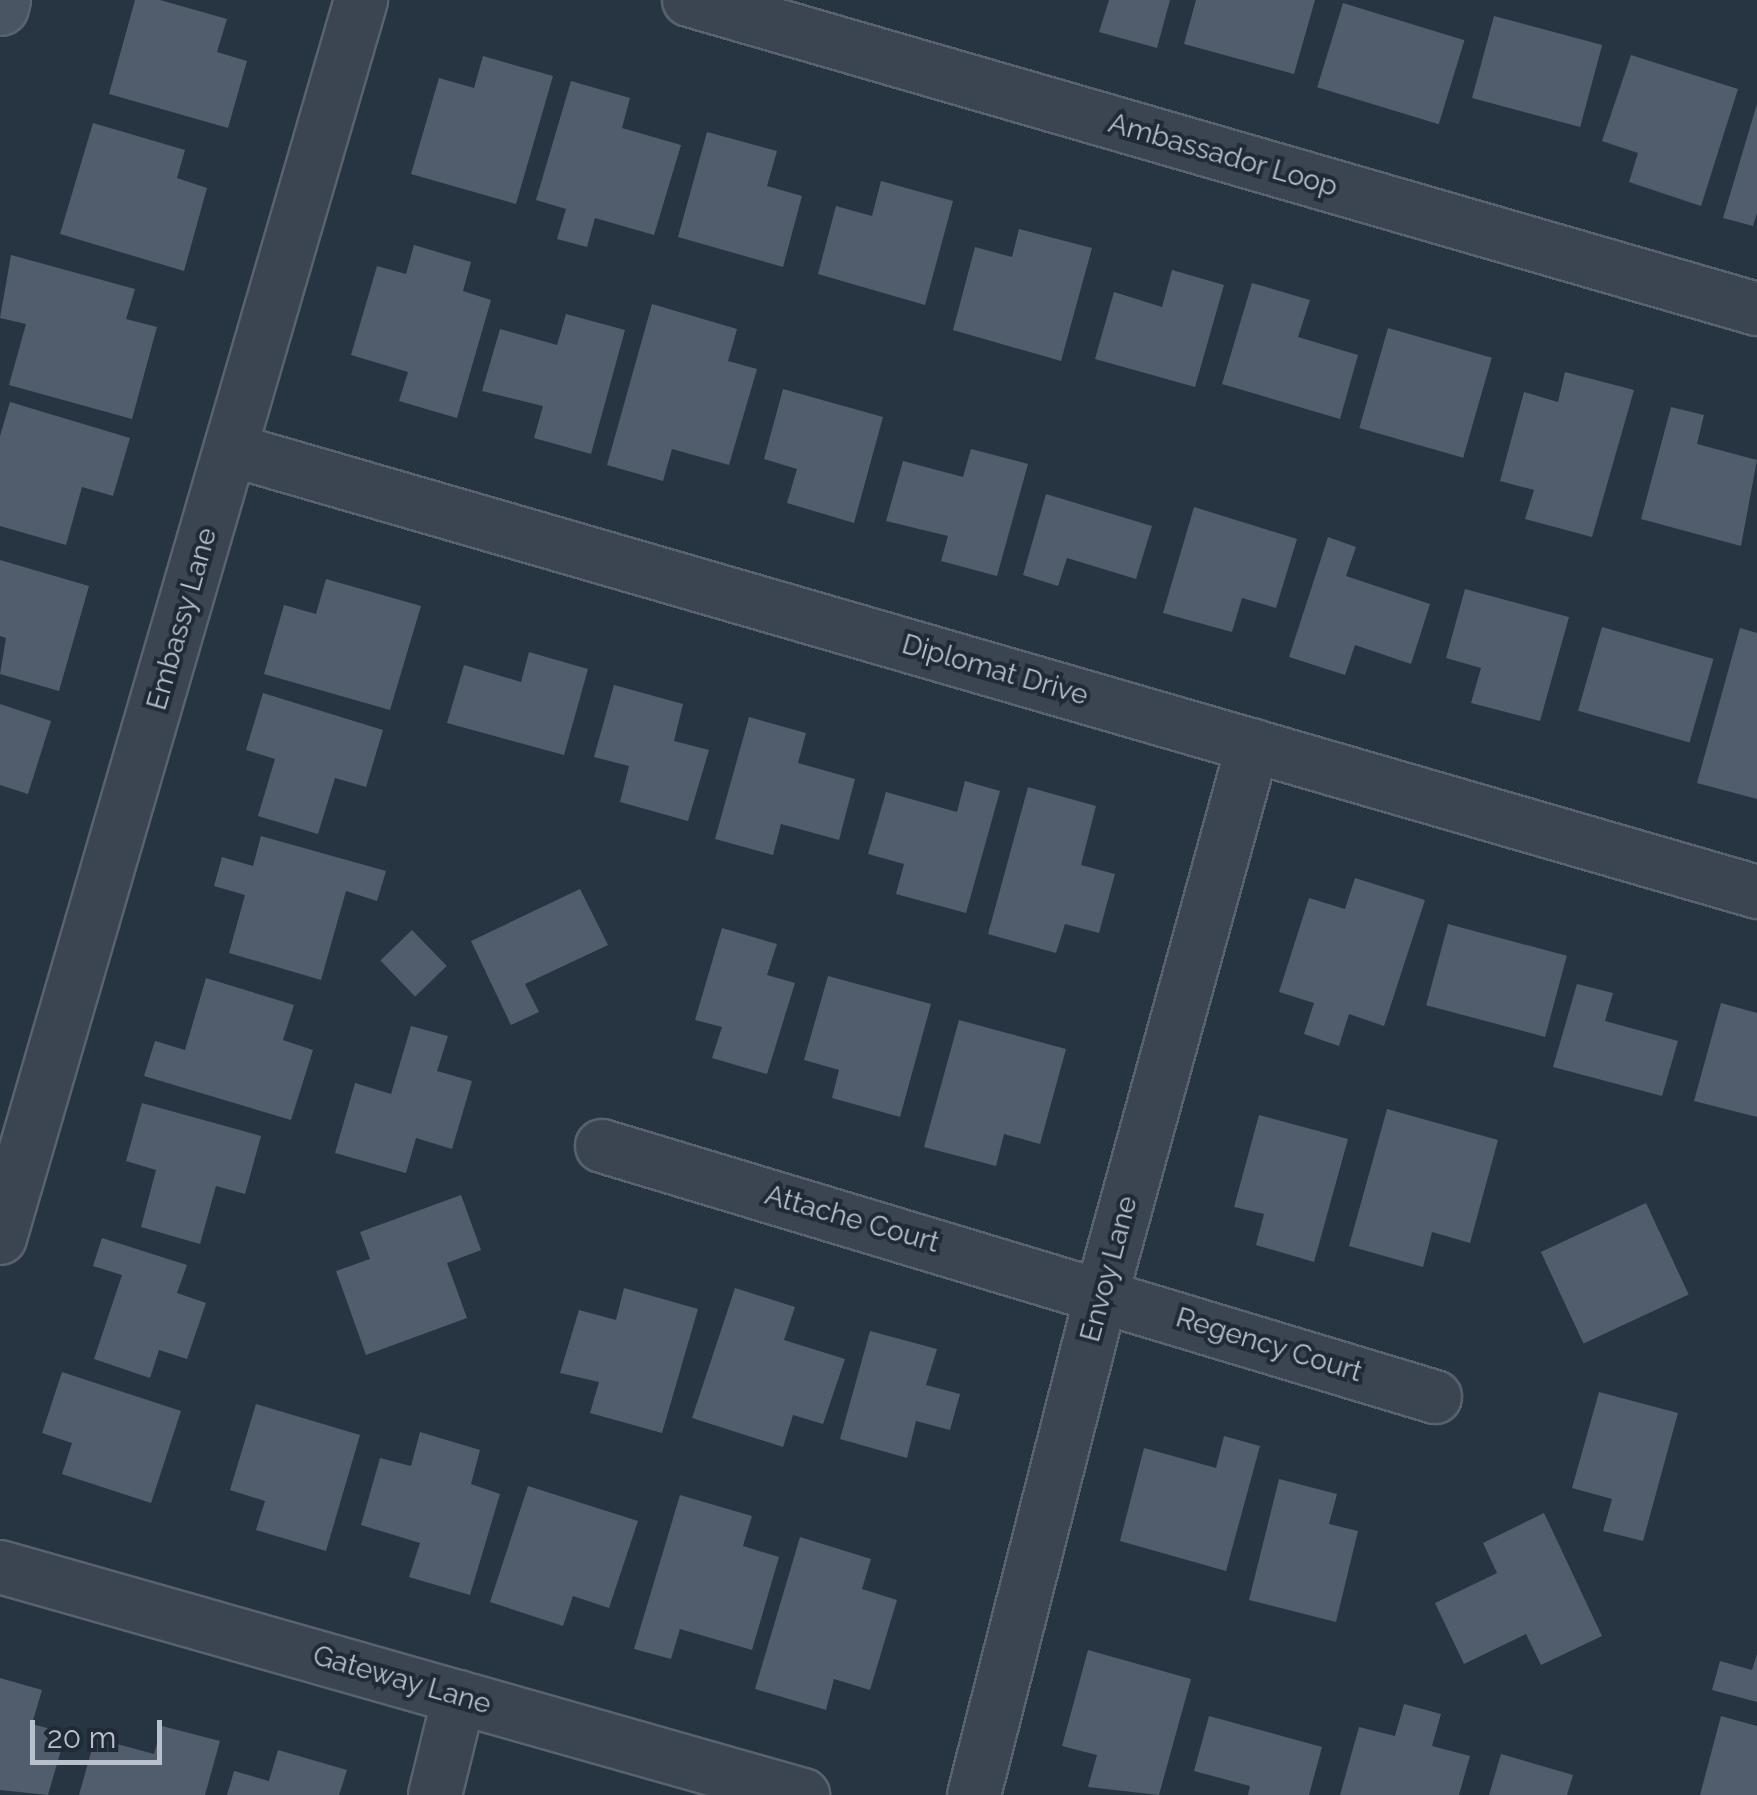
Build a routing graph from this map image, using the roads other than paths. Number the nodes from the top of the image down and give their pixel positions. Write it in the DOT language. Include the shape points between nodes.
graph roads {
  1 [pos="2,0"];
  2 [pos="361,0"];
  3 [pos="689,0"];
  4 [pos="0,7"];
  5 [pos="1757,310"];
  6 [pos="232,450"];
  7 [pos="1252,745"];
  8 [pos="1757,892"];
  9 [pos="602,1146"];
  10 [pos="0,1238"];
  11 [pos="1102,1293"];
  12 [pos="1436,1397"];
  13 [pos="0,1568"];
  14 [pos="460,1696"];
  15 [pos="434,1795"];
  16 [pos="803,1795"];
  17 [pos="974,1795"];
  1 -- 4 [label="street"];
  2 -- 6 [label="street, Embassy Lane"];
  3 -- 5 [label="street, Ambassador Loop"];
  6 -- 7 [label="street, Diplomat Drive"];
  6 -- 10 [label="street, Embassy Lane"];
  7 -- 8 [label="street, Diplomat Drive"];
  7 -- 11 [label="street, Envoy Lane"];
  9 -- 11 [label="street, Attache Court"];
  11 -- 12 [label="street, Regency Court"];
  11 -- 17 [label="street, Envoy Lane"];
  13 -- 14 [label="street, Gateway Lane"];
  14 -- 15 [label="street"];
  14 -- 16 [label="street, Gateway Lane"];
}
